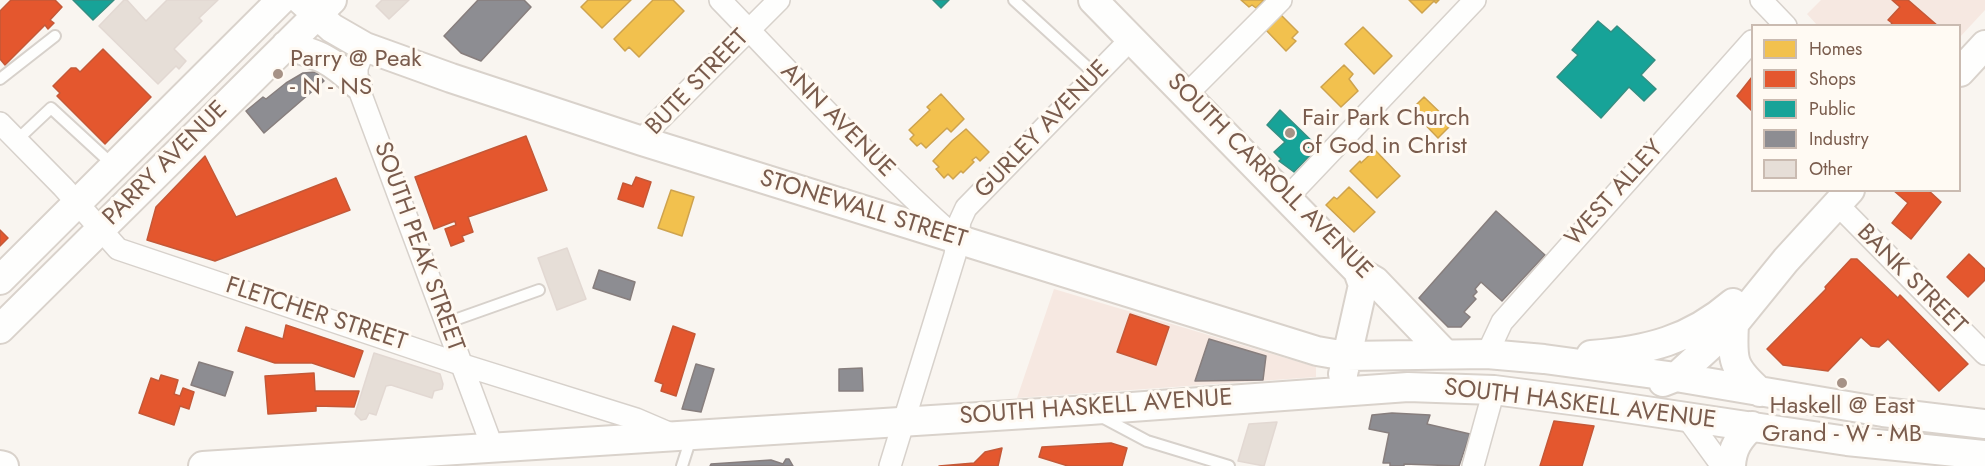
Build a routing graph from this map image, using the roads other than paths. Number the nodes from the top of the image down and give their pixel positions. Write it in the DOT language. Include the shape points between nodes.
graph roads {
  1 [pos="282,0"];
  2 [pos="720,0"];
  3 [pos="779,0"];
  4 [pos="1014,0"];
  5 [pos="1093,0"];
  6 [pos="1281,0"];
  7 [pos="1475,0"];
  8 [pos="317,5"];
  9 [pos="749,30"];
  10 [pos="55,36"];
  11 [pos="1131,39"];
  12 [pos="1751,42"];
  13 [pos="286,45"];
  14 [pos="1985,45"];
  15 [pos="365,47"];
  16 [pos="1961,70"];
  17 [pos="1096,75"];
  18 [pos="0,79"];
  19 [pos="357,84"];
  20 [pos="1186,95"];
  21 [pos="0,123"];
  22 [pos="17,140"];
  23 [pos="642,141"];
  24 [pos="114,166"];
  25 [pos="1843,197"];
  26 [pos="1286,199"];
  27 [pos="77,204"];
  28 [pos="100,230"];
  29 [pos="958,239"];
  30 [pos="1786,260"];
  31 [pos="1358,271"];
  32 [pos="0,280"];
  33 [pos="539,290"];
  34 [pos="446,323"];
  35 [pos="1734,324"];
  36 [pos="0,329"];
  37 [pos="1682,337"];
  38 [pos="1444,354"];
  39 [pos="1487,354"];
  40 [pos="1985,354"];
  41 [pos="1346,356"];
  42 [pos="1544,359"];
  43 [pos="460,364"];
  44 [pos="1676,377"];
  45 [pos="1494,390"];
  46 [pos="1340,392"];
  47 [pos="1760,392"];
  48 [pos="1586,402"];
  49 [pos="1089,410"];
  50 [pos="1687,418"];
  51 [pos="903,420"];
  52 [pos="1983,423"];
  53 [pos="1752,426"];
  54 [pos="685,436"];
  55 [pos="492,446"];
  56 [pos="1985,455"];
  57 [pos="203,466"];
  58 [pos="682,466"];
  59 [pos="890,466"];
  60 [pos="1229,466"];
  61 [pos="1473,466"];
  62 [pos="1722,466"];
  63 [pos="1731,466"];
  1 -- 24 [label="main road, PARRY AVENUE"];
  2 -- 9 [label="street, ANN AVENUE"];
  3 -- 9 [label="street, BUTE STREET"];
  4 -- 17 [label="lane"];
  5 -- 11 [label="main road, SOUTH CARROLL AVENUE"];
  6 -- 20 [label="street"];
  7 -- 26 [label="street"];
  8 -- 13 [label="main road, PARRY AVENUE"];
  8 -- 15 [label="main road, STONEWALL STREET" via="332,28"];
  9 -- 23 [label="street, BUTE STREET"];
  9 -- 29 [label="street, ANN AVENUE" via="922,208"];
  10 -- 18 [label="lane"];
  11 -- 17 [label="street, GURLEY AVENUE"];
  11 -- 20 [label="main road, SOUTH CARROLL AVENUE"];
  12 -- 39 [label="street, WEST ALLEY" via="1502,322"];
  13 -- 19 [label="main road" via="324,57"];
  13 -- 28 [label="main road, PARRY AVENUE"];
  14 -- 16 [label="main road"];
  15 -- 19 [label="street" via="357,68"];
  15 -- 23 [label="main road, STONEWALL STREET"];
  17 -- 29 [label="street, GURLEY AVENUE" via="966,208"];
  19 -- 34 [label="street, SOUTH PEAK STREET"];
  20 -- 26 [label="main road, SOUTH CARROLL AVENUE"];
  21 -- 22 [label="street, FLETCHER STREET"];
  22 -- 24 [label="lane" via="51,108"];
  22 -- 27 [label="street, FLETCHER STREET"];
  23 -- 29 [label="main road, STONEWALL STREET"];
  24 -- 27 [label="main road, PARRY AVENUE"];
  25 -- 30 [label="main road"];
  25 -- 40 [label="street, BANK STREET"];
  26 -- 31 [label="main road, SOUTH CARROLL AVENUE"];
  27 -- 28 [label="street, FLETCHER STREET"];
  27 -- 32 [label="main road, PARRY AVENUE"];
  28 -- 36 [label="main road, PARRY AVENUE"];
  28 -- 43 [label="street, FLETCHER STREET" via="118,249"];
  29 -- 41 [label="main road, STONEWALL STREET" via="1317,351"];
  29 -- 51 [label="street, GURLEY AVENUE"];
  30 -- 35 [label="main road"];
  30 -- 37 [label="main road" via="1714,319"];
  31 -- 38 [label="main road, SOUTH CARROLL AVENUE" via="1375,281"];
  31 -- 41 [label="main road" via="1363,285"];
  33 -- 34 [label="lane"];
  34 -- 43 [label="street, SOUTH PEAK STREET"];
  35 -- 44 [label="main road"];
  35 -- 47 [label="main road" via="1734,361 1740,374"];
  37 -- 42 [label="main road" via="1649,348"];
  37 -- 44 [label="main road" via="1675,353"];
  38 -- 39 [label="main road, SOUTH HASKELL AVENUE"];
  38 -- 41 [label="main road, STONEWALL STREET"];
  39 -- 42 [label="main road, SOUTH HASKELL AVENUE"];
  41 -- 46 [label="main road"];
  42 -- 44 [label="main road, SOUTH HASKELL AVENUE"];
  43 -- 54 [label="street, FLETCHER STREET"];
  43 -- 55 [label="street, SOUTH PEAK STREET"];
  44 -- 47 [label="main road, SOUTH HASKELL AVENUE"];
  44 -- 48 [label="main road" via="1640,392"];
  44 -- 50 [label="main road"];
  45 -- 46 [label="main road, SOUTH HASKELL AVENUE" via="1408,387"];
  45 -- 48 [label="main road, SOUTH HASKELL AVENUE"];
  45 -- 61 [label="street"];
  46 -- 49 [label="main road, SOUTH HASKELL AVENUE"];
  47 -- 52 [label="main road, SOUTH HASKELL AVENUE"];
  48 -- 50 [label="main road, SOUTH HASKELL AVENUE"];
  49 -- 51 [label="main road, SOUTH HASKELL AVENUE"];
  49 -- 60 [label="lane" via="1147,441"];
  50 -- 53 [label="main road, SOUTH HASKELL AVENUE"];
  50 -- 62 [label="street"];
  51 -- 54 [label="main road, SOUTH HASKELL AVENUE"];
  51 -- 59 [label="street, GURLEY AVENUE"];
  53 -- 56 [label="main road, SOUTH HASKELL AVENUE" via="1846,441"];
  53 -- 63 [label="main road" via="1739,438"];
  54 -- 55 [label="main road, SOUTH HASKELL AVENUE"];
  54 -- 58 [label="lane"];
  55 -- 57 [label="main road, SOUTH HASKELL AVENUE"];
}
